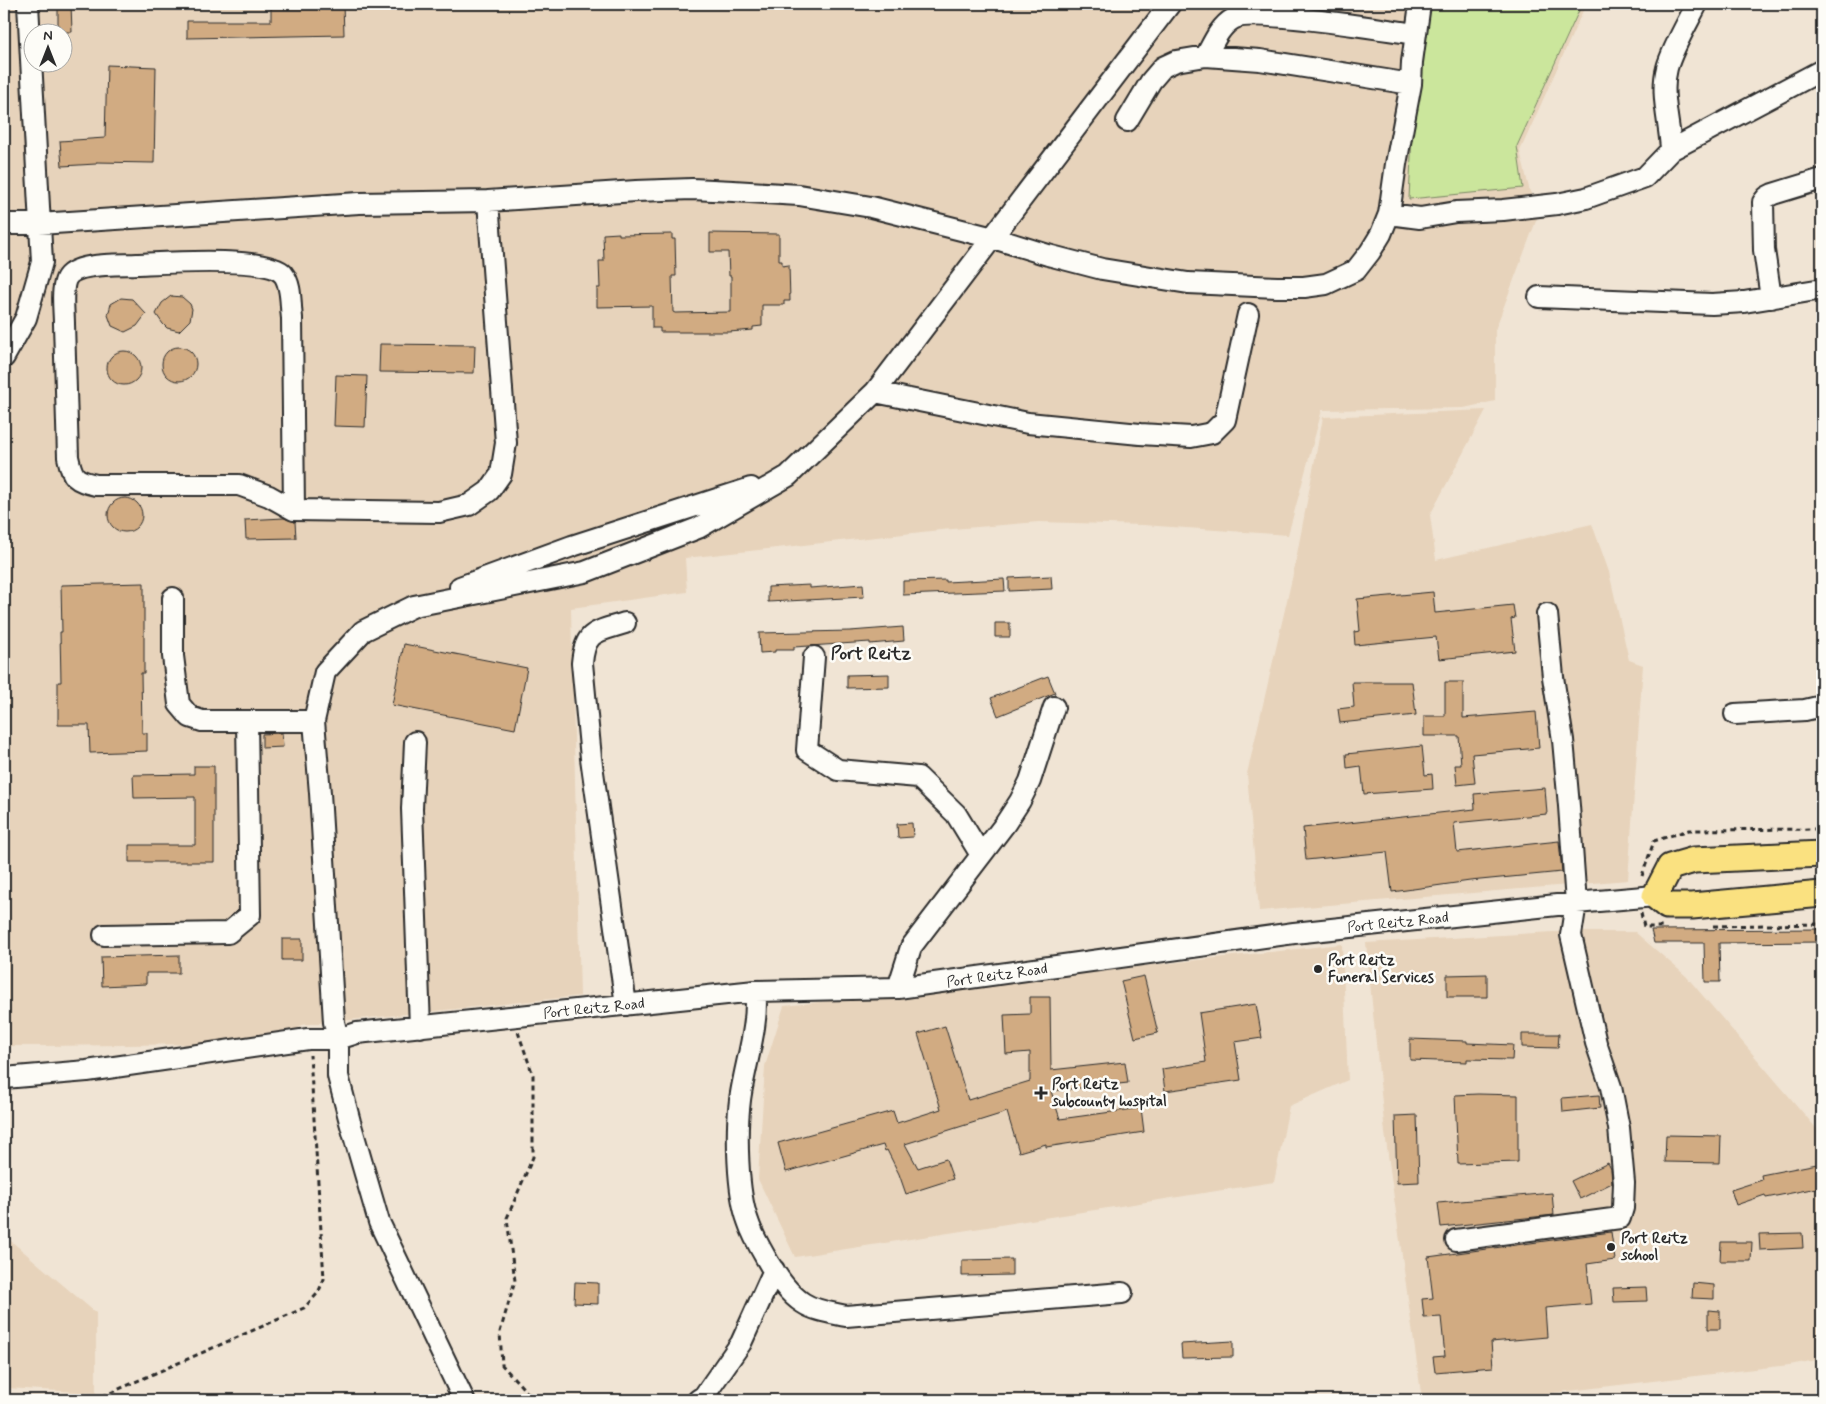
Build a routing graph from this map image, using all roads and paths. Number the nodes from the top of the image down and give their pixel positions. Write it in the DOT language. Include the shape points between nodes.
graph roads {
  1 [pos="28,4"];
  2 [pos="1170,4"];
  3 [pos="1420,4"];
  4 [pos="1697,4"];
  5 [pos="1416,34"];
  6 [pos="1206,56"];
  7 [pos="1822,70"];
  8 [pos="1411,84"];
  9 [pos="1127,121"];
  10 [pos="1671,150"];
  11 [pos="1822,179"];
  12 [pos="488,201"];
  13 [pos="1390,214"];
  14 [pos="4,224"];
  15 [pos="39,224"];
  16 [pos="993,238"];
  17 [pos="1822,290"];
  18 [pos="1539,296"];
  19 [pos="1771,298"];
  20 [pos="1248,314"];
  21 [pos="4,357"];
  22 [pos="875,392"];
  23 [pos="788,476"];
  24 [pos="294,510"];
  25 [pos="173,598"];
  26 [pos="414,606"];
  27 [pos="1547,614"];
  28 [pos="625,623"];
  29 [pos="814,657"];
  30 [pos="1822,706"];
  31 [pos="1054,707"];
  32 [pos="1735,714"];
  33 [pos="247,721"];
  34 [pos="314,721"];
  35 [pos="415,742"];
  36 [pos="1822,854"];
  37 [pos="981,855"];
  38 [pos="1822,894"];
  39 [pos="1655,896"];
  40 [pos="1576,902"];
  41 [pos="104,936"];
  42 [pos="898,988"];
  43 [pos="755,991"];
  44 [pos="626,1005"];
  45 [pos="516,1017"];
  46 [pos="420,1027"];
  47 [pos="308,1039"];
  48 [pos="338,1039"];
  49 [pos="4,1078"];
  50 [pos="1456,1240"];
  51 [pos="774,1270"];
  52 [pos="1122,1293"];
  53 [pos="94,1400"];
  54 [pos="464,1400"];
  55 [pos="534,1400"];
  56 [pos="698,1400"];
  1 -- 15 [label="street"];
  2 -- 16 [label="street"];
  3 -- 5 [label="street"];
  4 -- 10 [label="street" via="1667,68 1665,99"];
  5 -- 6 [label="street" via="1244,15 1226,24"];
  5 -- 8 [label="street"];
  6 -- 8 [label="street" via="1260,60"];
  6 -- 9 [label="street" via="1176,60 1163,67"];
  7 -- 10 [label="street"];
  8 -- 13 [label="street"];
  10 -- 13 [label="street" via="1645,177 1586,198 1420,218"];
  11 -- 19 [label="street" via="1773,194 1763,202 1764,250"];
  12 -- 15 [label="street" via="359,202"];
  12 -- 16 [label="street" via="692,189 799,195 871,207"];
  12 -- 24 [label="street" via="506,443 501,474 489,491 469,505 439,512"];
  13 -- 16 [label="street" via="1381,234 1356,270 1326,284 1304,287 1188,283 1102,269"];
  14 -- 15 [label="street"];
  15 -- 21 [label="street" via="42,268 26,318"];
  16 -- 22 [label="street"];
  17 -- 19 [label="street"];
  18 -- 19 [label="street" via="1712,304"];
  20 -- 22 [label="street" via="1225,420 1212,433 1191,437 1148,435 1028,423"];
  22 -- 23 [label="street"];
  23 -- 26 [label="street" via="572,546"];
  23 -- 26 [label="street" via="698,528 585,572"];
  24 -- 24 [label="street" via="239,485 96,485 79,481 71,471 68,457 64,297 66,280 71,272 82,267 221,262 268,266 282,274 289,287 292,318"];
  25 -- 33 [label="street" via="173,656 179,704 190,717 202,721"];
  26 -- 34 [label="street" via="363,631 325,672"];
  27 -- 40 [label="street" via="1569,806"];
  28 -- 44 [label="street" via="596,632 588,638 582,663 591,758"];
  29 -- 37 [label="street" via="807,750 838,770 918,777 956,814"];
  30 -- 32 [label="street"];
  31 -- 37 [label="street" via="1030,781 1005,824"];
  33 -- 34 [label="street"];
  33 -- 41 [label="street" via="250,915 228,933"];
  34 -- 48 [label="street" via="334,1022"];
  35 -- 46 [label="street" via="412,809"];
  36 -- 39 [label="main road" via="1694,860 1670,866"];
  37 -- 42 [label="street" via="911,947"];
  38 -- 39 [label="main road, Port Reitz Road" via="1692,906 1667,906"];
  39 -- 40 [label="street, Port Reitz Road"];
  40 -- 42 [label="street, Port Reitz Road" via="1294,933"];
  40 -- 50 [label="street" via="1572,944 1619,1128 1624,1183 1620,1218"];
  42 -- 43 [label="street, Port Reitz Road"];
  43 -- 44 [label="street, Port Reitz Road"];
  43 -- 51 [label="street" via="756,1017 740,1101 740,1183 747,1220"];
  44 -- 45 [label="street, Port Reitz Road"];
  45 -- 46 [label="street, Port Reitz Road"];
  45 -- 55 [label="path" via="533,1075 533,1157 508,1218 515,1281 500,1332 502,1365"];
  46 -- 48 [label="street, Port Reitz Road" via="358,1033"];
  47 -- 48 [label="street, Port Reitz Road"];
  47 -- 49 [label="street, Port Reitz Road" via="87,1071"];
  47 -- 53 [label="path" via="324,1279 318,1293 304,1308"];
  48 -- 54 [label="street" via="338,1076 379,1222"];
  51 -- 52 [label="street" via="803,1303 846,1316"];
  51 -- 56 [label="street" via="741,1343"];
}
